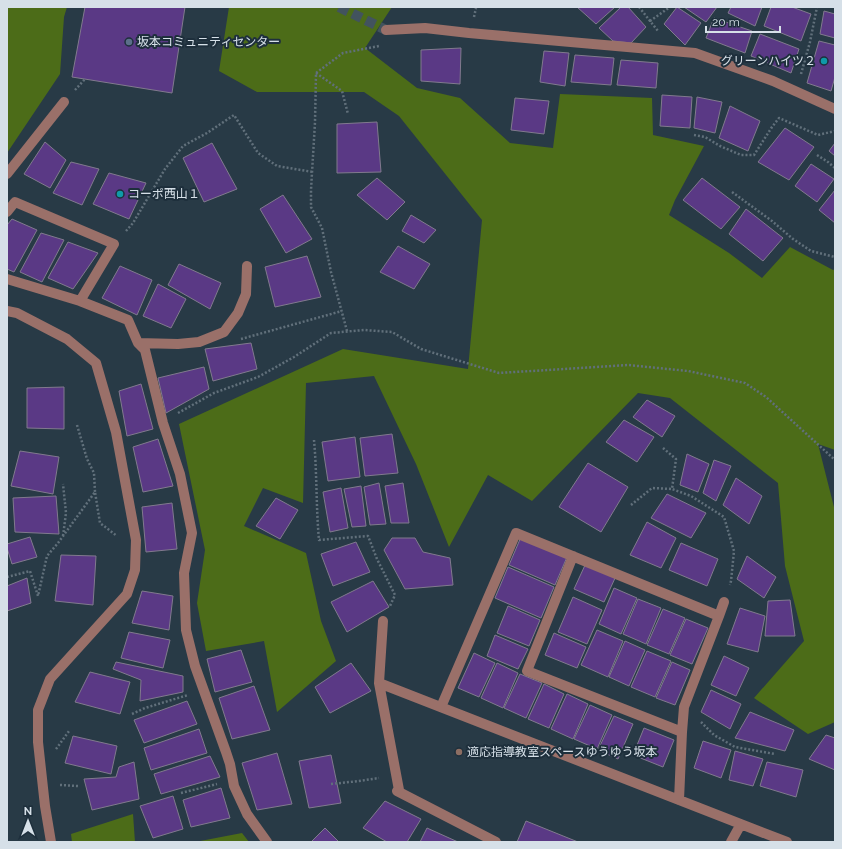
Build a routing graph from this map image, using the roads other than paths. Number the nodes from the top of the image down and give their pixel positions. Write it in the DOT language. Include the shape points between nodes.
graph roads {
  1 [pos="386,30"];
  2 [pos="64,102"];
  3 [pos="835,109"];
  4 [pos="7,174"];
  5 [pos="7,212"];
  6 [pos="247,266"];
  7 [pos="7,279"];
  8 [pos="80,301"];
  9 [pos="7,310"];
  10 [pos="138,343"];
  11 [pos="573,556"];
  12 [pos="724,602"];
  13 [pos="719,616"];
  14 [pos="383,621"];
  15 [pos="379,683"];
  16 [pos="441,707"];
  17 [pos="682,732"];
  18 [pos="678,800"];
  19 [pos="741,824"];
  20 [pos="51,842"];
  21 [pos="267,842"];
  22 [pos="496,842"];
  23 [pos="731,842"];
  24 [pos="787,842"];
  1 -- 3 [label="street" via="425,28 695,53 773,81"];
  2 -- 4 [label="street"];
  5 -- 8 [label="street" via="15,202 114,244"];
  6 -- 10 [label="street" via="246,294 238,313 224,332 199,342"];
  7 -- 8 [label="street"];
  8 -- 10 [label="street" via="128,320"];
  9 -- 20 [label="street" via="67,339 96,363 116,432 136,540 135,570 127,594 50,678 38,710 38,742"];
  10 -- 21 [label="street" via="145,350 162,423 180,474 192,533 184,573 186,630 195,666 226,752 234,786 247,814"];
  11 -- 13 [label="street"];
  11 -- 16 [label="street" via="516,533"];
  11 -- 17 [label="street" via="527,671"];
  12 -- 13 [label="street"];
  13 -- 17 [label="street" via="684,707"];
  14 -- 15 [label="street"];
  15 -- 16 [label="street"];
  15 -- 22 [label="street" via="399,790 397,791"];
  16 -- 18 [label="street"];
  17 -- 18 [label="street"];
  18 -- 19 [label="street"];
  19 -- 23 [label="street"];
  19 -- 24 [label="street"];
}
